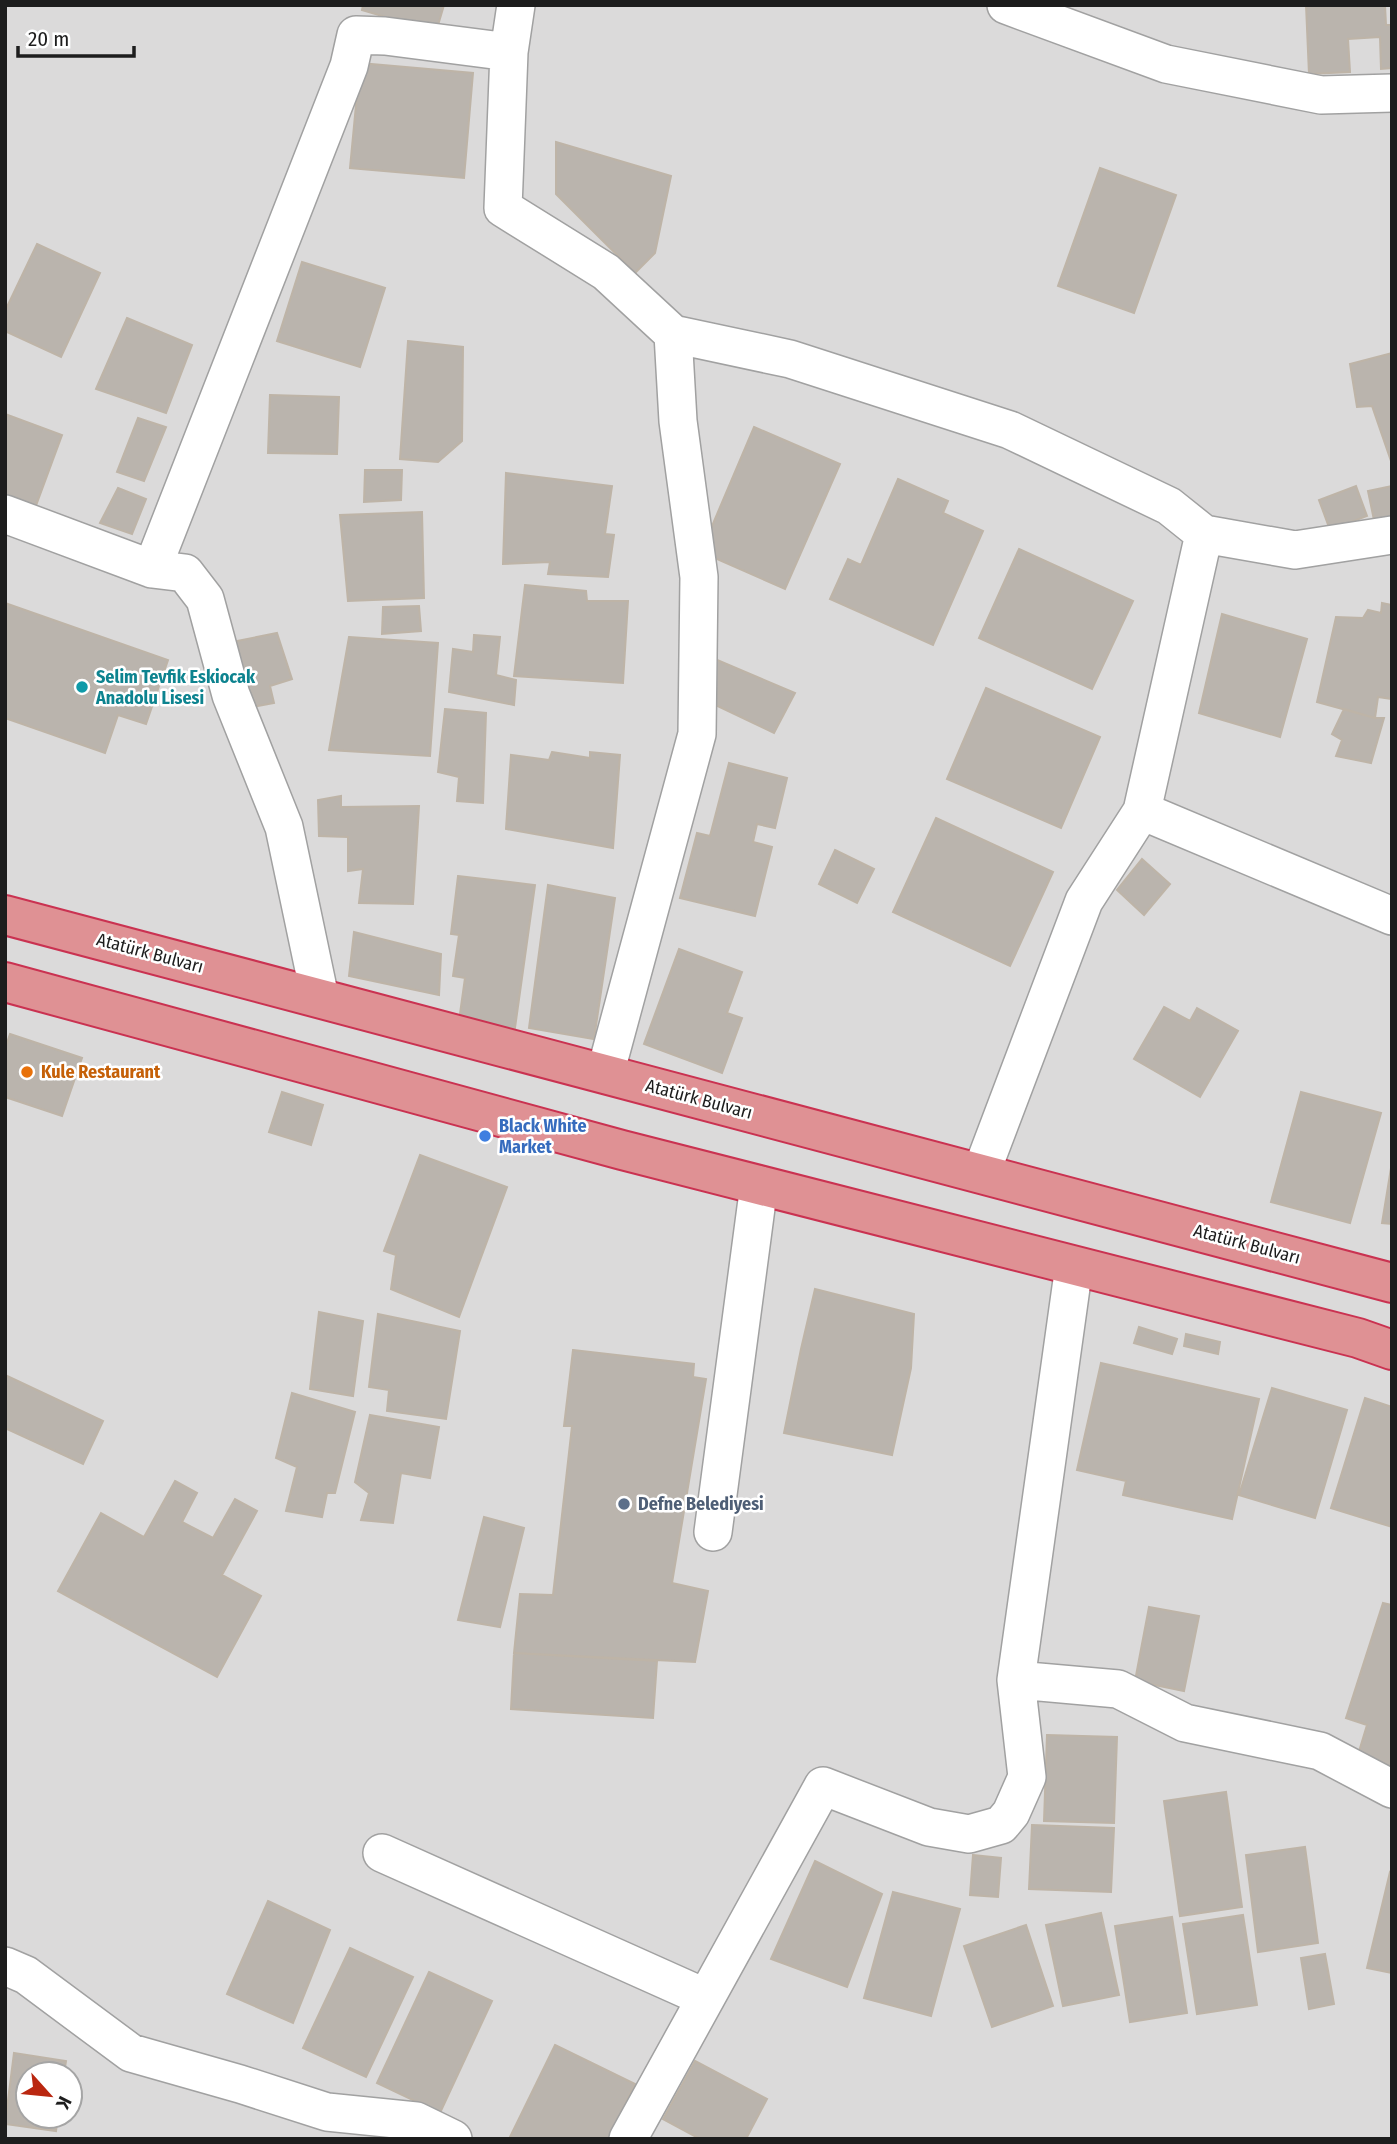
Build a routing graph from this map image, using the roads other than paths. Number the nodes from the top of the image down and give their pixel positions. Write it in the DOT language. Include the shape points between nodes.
graph roads {
  1 [pos="516,5"];
  2 [pos="1022,8"];
  3 [pos="509,52"];
  4 [pos="1392,93"];
  5 [pos="673,334"];
  6 [pos="5,514"];
  7 [pos="1203,534"];
  8 [pos="1392,535"];
  9 [pos="152,569"];
  10 [pos="1142,811"];
  11 [pos="5,915"];
  12 [pos="1392,916"];
  13 [pos="5,982"];
  14 [pos="320,998"];
  15 [pos="606,1074"];
  16 [pos="981,1173"];
  17 [pos="759,1185"];
  18 [pos="1074,1266"];
  19 [pos="1392,1283"];
  20 [pos="1392,1350"];
  21 [pos="713,1532"];
  22 [pos="1016,1680"];
  23 [pos="1392,1788"];
  24 [pos="382,1853"];
  25 [pos="5,1966"];
  26 [pos="706,1998"];
  27 [pos="453,2139"];
  28 [pos="628,2139"];
  1 -- 3 [label="street"];
  2 -- 4 [label="street" via="1166,64 1321,94"];
  3 -- 5 [label="street" via="503,208 606,272"];
  3 -- 9 [label="street" via="355,35 349,66"];
  5 -- 7 [label="street" via="790,359 1010,430 1169,506"];
  5 -- 15 [label="street" via="678,421 699,577 697,734"];
  6 -- 9 [label="street"];
  7 -- 8 [label="street" via="1296,550"];
  7 -- 10 [label="street"];
  9 -- 14 [label="street" via="185,573 205,599 232,695 284,827"];
  10 -- 12 [label="street"];
  10 -- 16 [label="street" via="1084,901"];
  11 -- 14 [label="highway, Atatürk Bulvarı"];
  13 -- 17 [label="highway"];
  14 -- 15 [label="highway, Atatürk Bulvarı"];
  15 -- 16 [label="highway, Atatürk Bulvarı"];
  16 -- 19 [label="highway, Atatürk Bulvarı"];
  17 -- 18 [label="highway"];
  17 -- 21 [label="street"];
  18 -- 20 [label="highway"];
  18 -- 22 [label="street"];
  22 -- 23 [label="street" via="1118,1689 1185,1723 1320,1751"];
  22 -- 26 [label="street" via="1027,1777 1011,1814 1001,1825 969,1834 929,1827 823,1786"];
  24 -- 26 [label="street"];
  25 -- 27 [label="street" via="26,1975 131,2053 327,2112 416,2121"];
  26 -- 28 [label="street"];
}
